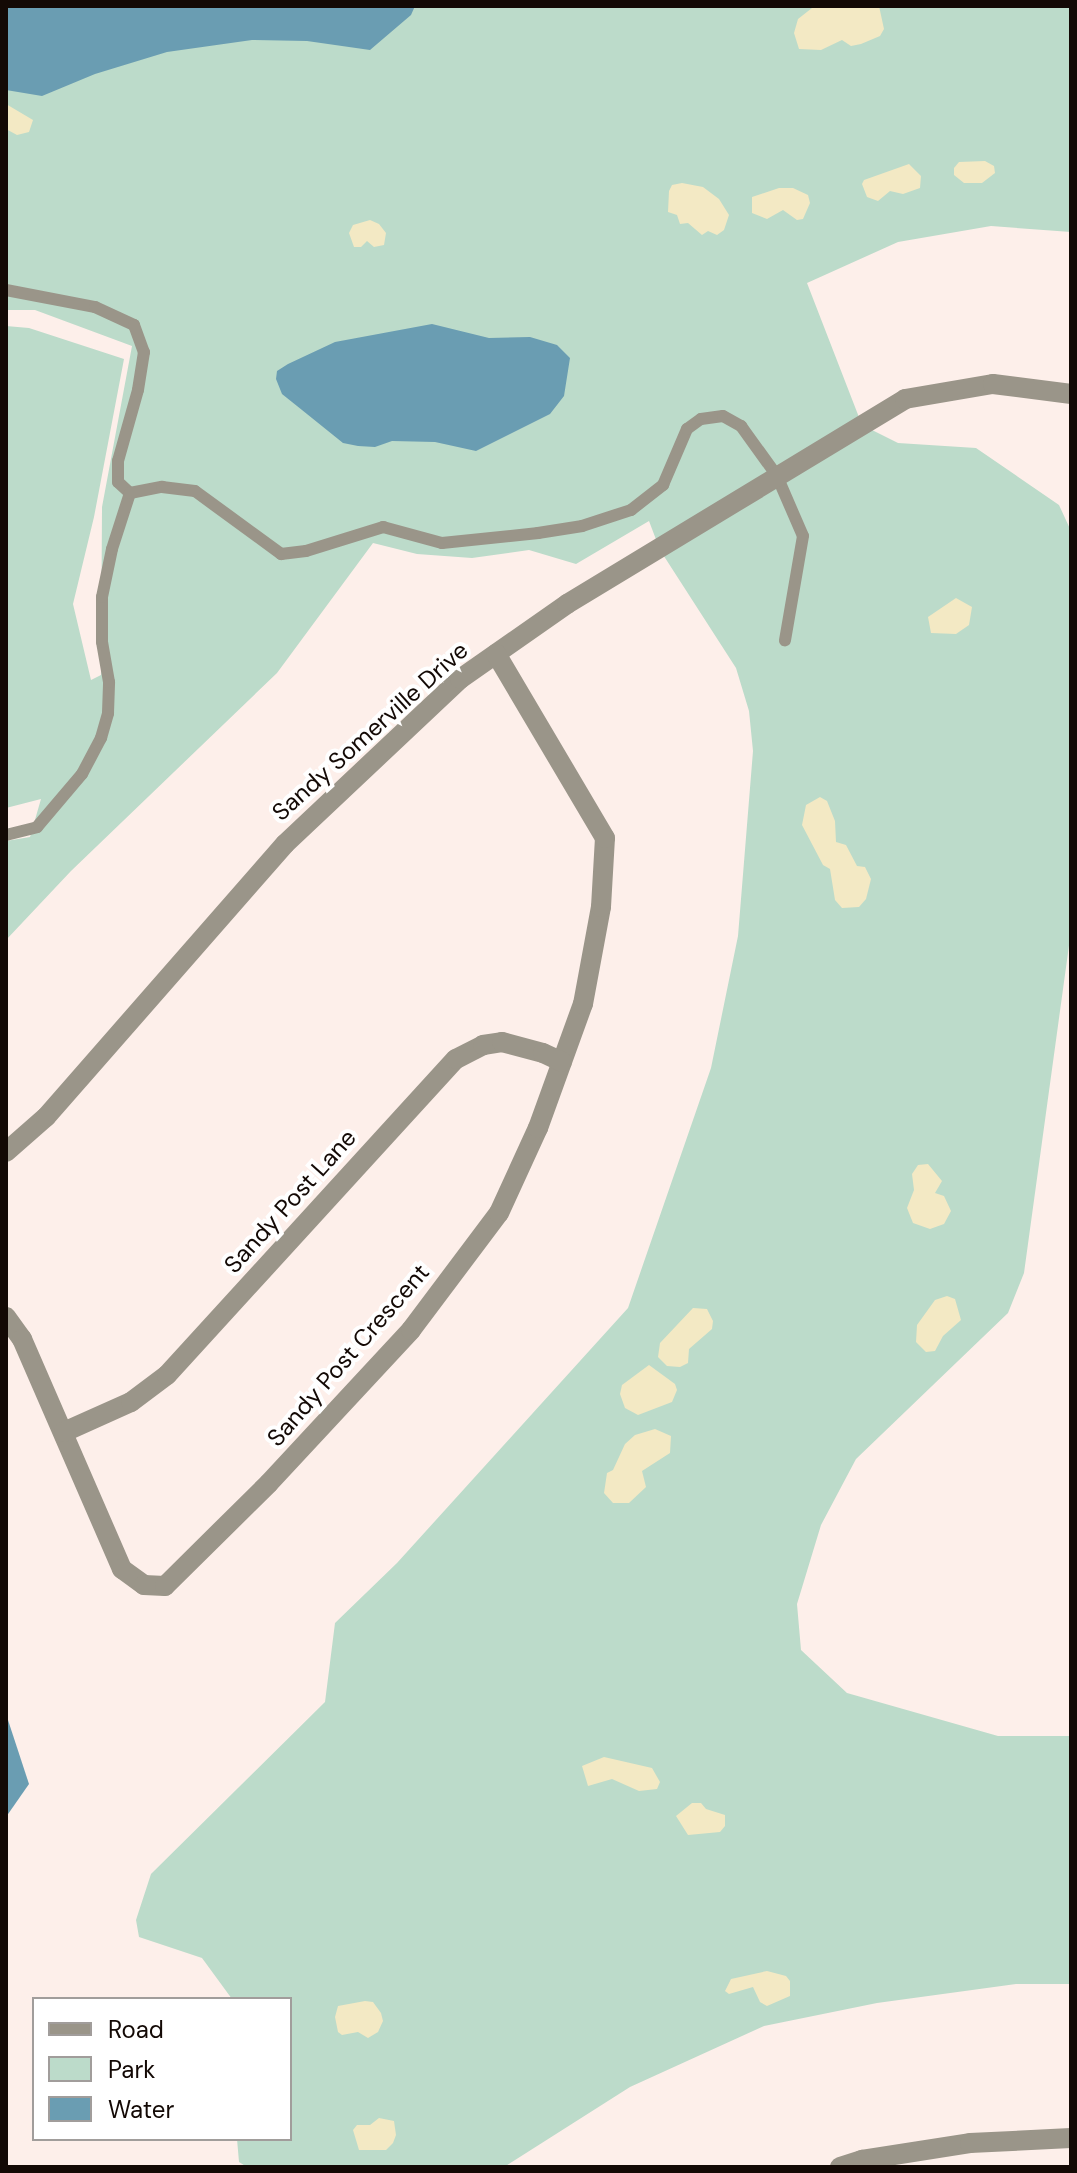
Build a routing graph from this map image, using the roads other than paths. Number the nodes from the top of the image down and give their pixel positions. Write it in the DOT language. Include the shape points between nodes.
graph roads {
  1 [pos="6,290"];
  2 [pos="1071,394"];
  3 [pos="777,476"];
  4 [pos="130,493"];
  5 [pos="785,640"];
  6 [pos="496,654"];
  7 [pos="6,835"];
  8 [pos="562,1062"];
  9 [pos="6,1152"];
  10 [pos="6,1317"];
  11 [pos="64,1432"];
  12 [pos="1071,2138"];
  13 [pos="840,2167"];
  1 -- 4 [label="lane" via="95,307 134,325 144,352 118,461 118,482"];
  2 -- 3 [label="street, Sandy Somerville Drive" via="993,384 905,399"];
  3 -- 4 [label="lane" via="741,426 723,416 701,419 687,429 663,485 631,510 582,526 442,543 383,527 281,554 195,491 162,487"];
  3 -- 5 [label="lane" via="803,536"];
  3 -- 6 [label="street, Sandy Somerville Drive" via="567,604"];
  4 -- 7 [label="lane" via="102,597 109,682 101,738 82,774 37,827"];
  6 -- 8 [label="street, Sandy Post Crescent" via="605,838 601,907 583,1004"];
  6 -- 9 [label="street, Sandy Somerville Drive" via="460,679 285,844 46,1117"];
  8 -- 11 [label="street, Sandy Post Lane" via="502,1042 456,1059 167,1375 131,1402"];
  8 -- 11 [label="street, Sandy Post Crescent" via="499,1213 429,1307 269,1483 165,1586 144,1585 122,1569"];
  10 -- 11 [label="street, Sandy Post Crescent" via="22,1339"];
  12 -- 13 [label="street" via="970,2143"];
}
